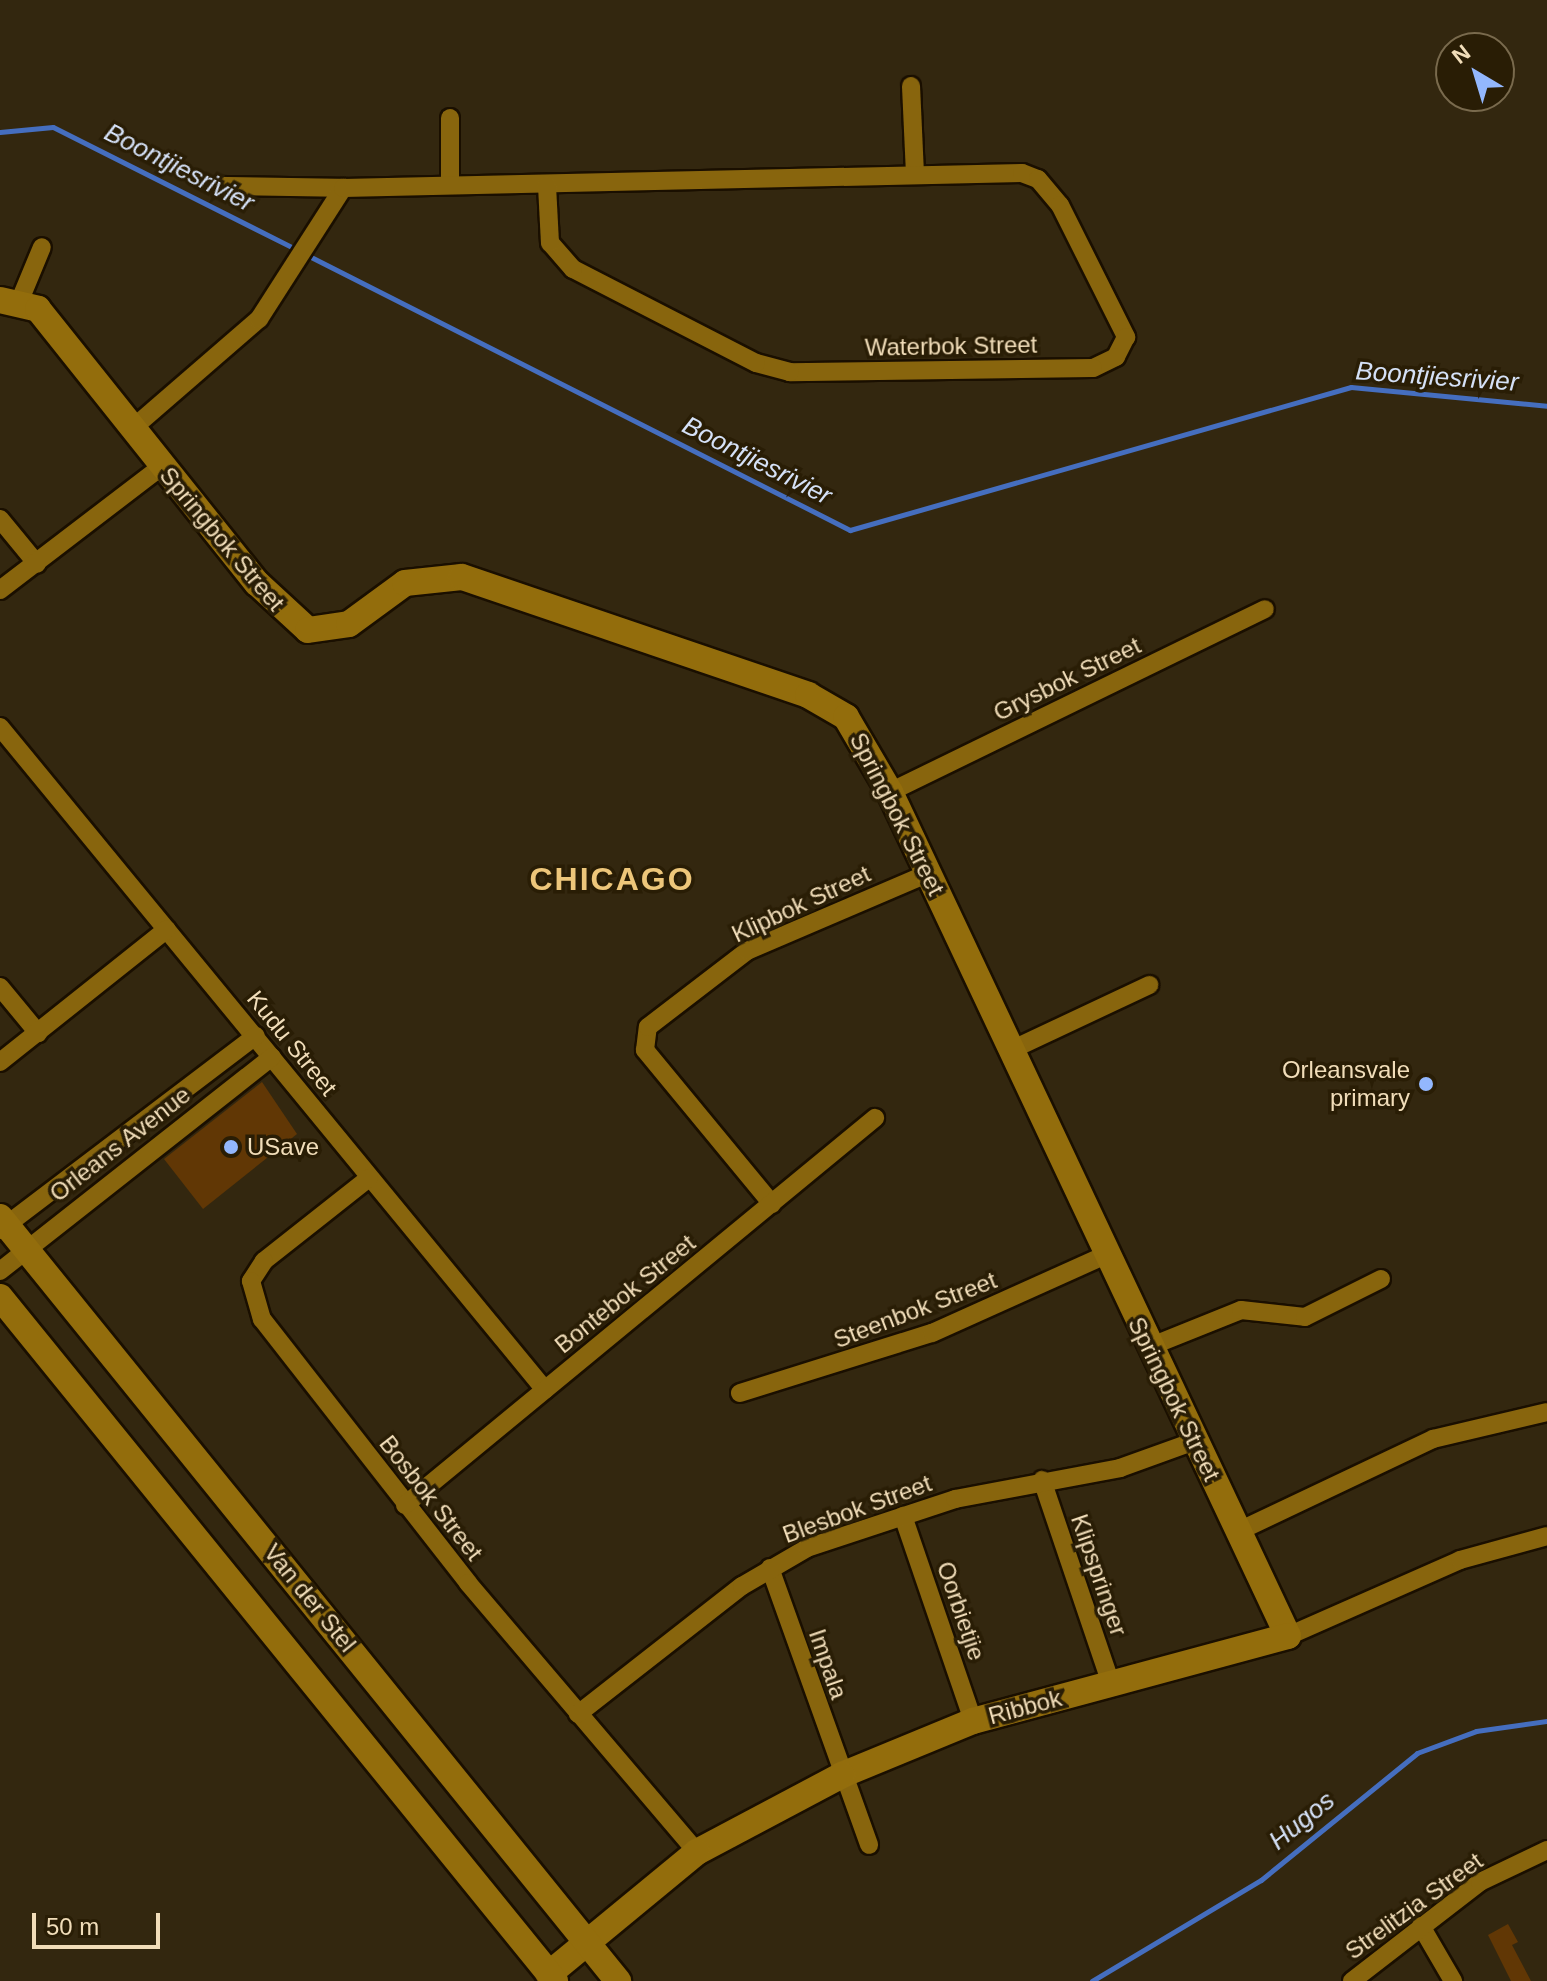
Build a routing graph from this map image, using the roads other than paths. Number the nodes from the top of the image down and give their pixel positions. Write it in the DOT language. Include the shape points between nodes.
graph roads {
  1 [pos="911,86"];
  2 [pos="450,118"];
  3 [pos="915,173"];
  4 [pos="450,185"];
  5 [pos="547,185"];
  6 [pos="222,186"];
  7 [pos="343,188"];
  8 [pos="42,247"];
  9 [pos="10,300"];
  10 [pos="133,428"];
  11 [pos="162,466"];
  12 [pos="0,519"];
  13 [pos="37,564"];
  14 [pos="0,590"];
  15 [pos="1265,609"];
  16 [pos="0,727"];
  17 [pos="890,792"];
  18 [pos="929,873"];
  19 [pos="167,929"];
  20 [pos="1149,985"];
  21 [pos="0,987"];
  22 [pos="38,1033"];
  23 [pos="256,1036"];
  24 [pos="1011,1050"];
  25 [pos="272,1057"];
  26 [pos="0,1062"];
  27 [pos="875,1118"];
  28 [pos="369,1178"];
  29 [pos="772,1204"];
  30 [pos="2,1224"];
  31 [pos="27,1250"];
  32 [pos="1103,1256"];
  33 [pos="0,1271"];
  34 [pos="1381,1279"];
  35 [pos="0,1297"];
  36 [pos="1149,1347"];
  37 [pos="545,1390"];
  38 [pos="740,1393"];
  39 [pos="1547,1412"];
  40 [pos="1195,1441"];
  41 [pos="1042,1480"];
  42 [pos="405,1505"];
  43 [pos="903,1516"];
  44 [pos="1239,1531"];
  45 [pos="1547,1536"];
  46 [pos="770,1568"];
  47 [pos="1288,1636"];
  48 [pos="1111,1684"];
  49 [pos="578,1714"];
  50 [pos="973,1721"];
  51 [pos="842,1775"];
  52 [pos="869,1845"];
  53 [pos="1547,1850"];
  54 [pos="697,1852"];
  55 [pos="1421,1926"];
  56 [pos="586,1943"];
  57 [pos="552,1977"];
  58 [pos="618,1981"];
  59 [pos="1352,1981"];
  60 [pos="1453,1981"];
  1 -- 3 [label="street"];
  2 -- 4 [label="street"];
  3 -- 5 [label="street, Waterbok Street"];
  3 -- 5 [label="street, Waterbok Street" via="1022,173 1044,184 1124,327 1116,357 1093,368 790,372 756,363 573,269 550,243"];
  4 -- 5 [label="street, Waterbok Street"];
  4 -- 7 [label="street, Waterbok Street"];
  6 -- 7 [label="street, Waterbok Street"];
  7 -- 10 [label="street" via="242,337"];
  8 -- 9 [label="street"];
  9 -- 10 [label="street, Springbok Street" via="38,309"];
  10 -- 11 [label="street, Springbok Street"];
  11 -- 13 [label="street"];
  11 -- 17 [label="street, Springbok Street" via="289,619 308,630 349,624 405,583 462,577 829,705 860,735"];
  12 -- 13 [label="street"];
  13 -- 14 [label="street"];
  15 -- 17 [label="street, Grysbok Street"];
  16 -- 19 [label="street, Kudu Street"];
  17 -- 18 [label="street, Springbok Street"];
  18 -- 24 [label="street, Springbok Street"];
  18 -- 29 [label="street, Klipbok Street" via="747,951 648,1027 645,1050"];
  19 -- 22 [label="street"];
  19 -- 23 [label="street, Kudu Street"];
  20 -- 24 [label="street"];
  21 -- 22 [label="street"];
  22 -- 26 [label="street"];
  23 -- 25 [label="street, Kudu Street"];
  23 -- 30 [label="street, Orleans Avenue"];
  24 -- 32 [label="street, Springbok Street"];
  25 -- 28 [label="street, Kudu Street"];
  25 -- 31 [label="street, Orleans Avenue"];
  27 -- 29 [label="street, Bontebok Street"];
  28 -- 37 [label="street, Kudu Street"];
  28 -- 42 [label="street, Bosbok Street" via="264,1261 251,1281 253,1300"];
  29 -- 37 [label="street, Bontebok Street"];
  30 -- 31 [label="street, Van der Stel"];
  31 -- 33 [label="street, Orleans Avenue"];
  31 -- 56 [label="street, Van der Stel"];
  32 -- 36 [label="street, Springbok Street"];
  32 -- 38 [label="street, Steenbok Street" via="932,1333"];
  34 -- 36 [label="street" via="1305,1317 1241,1310"];
  35 -- 57 [label="street, Van der Stel"];
  36 -- 40 [label="street, Springbok Street"];
  37 -- 42 [label="street, Bontebok Street"];
  39 -- 44 [label="street" via="1433,1439"];
  40 -- 41 [label="street, Blesbok Street" via="1120,1468"];
  40 -- 44 [label="street, Springbok Street"];
  41 -- 43 [label="street, Blesbok Street"];
  41 -- 48 [label="street, Klipspringer"];
  42 -- 49 [label="street, Bosbok Street"];
  43 -- 46 [label="street, Blesbok Street"];
  43 -- 50 [label="street, Oorbietjie"];
  44 -- 47 [label="street, Springbok Street"];
  45 -- 47 [label="street, Ribbok" via="1460,1560"];
  46 -- 49 [label="street, Blesbok Street"];
  46 -- 51 [label="street, Impala"];
  47 -- 48 [label="street, Ribbok"];
  48 -- 50 [label="street, Ribbok"];
  49 -- 54 [label="street, Bosbok Street"];
  50 -- 51 [label="street, Ribbok"];
  51 -- 52 [label="street, Impala"];
  51 -- 54 [label="street, Ribbok"];
  53 -- 55 [label="street, Strelitzia Street" via="1480,1882"];
  54 -- 56 [label="street, Ribbok"];
  55 -- 59 [label="street, Strelitzia Street"];
  55 -- 60 [label="street"];
  56 -- 57 [label="street, Ribbok"];
  56 -- 58 [label="street, Van der Stel"];
}
